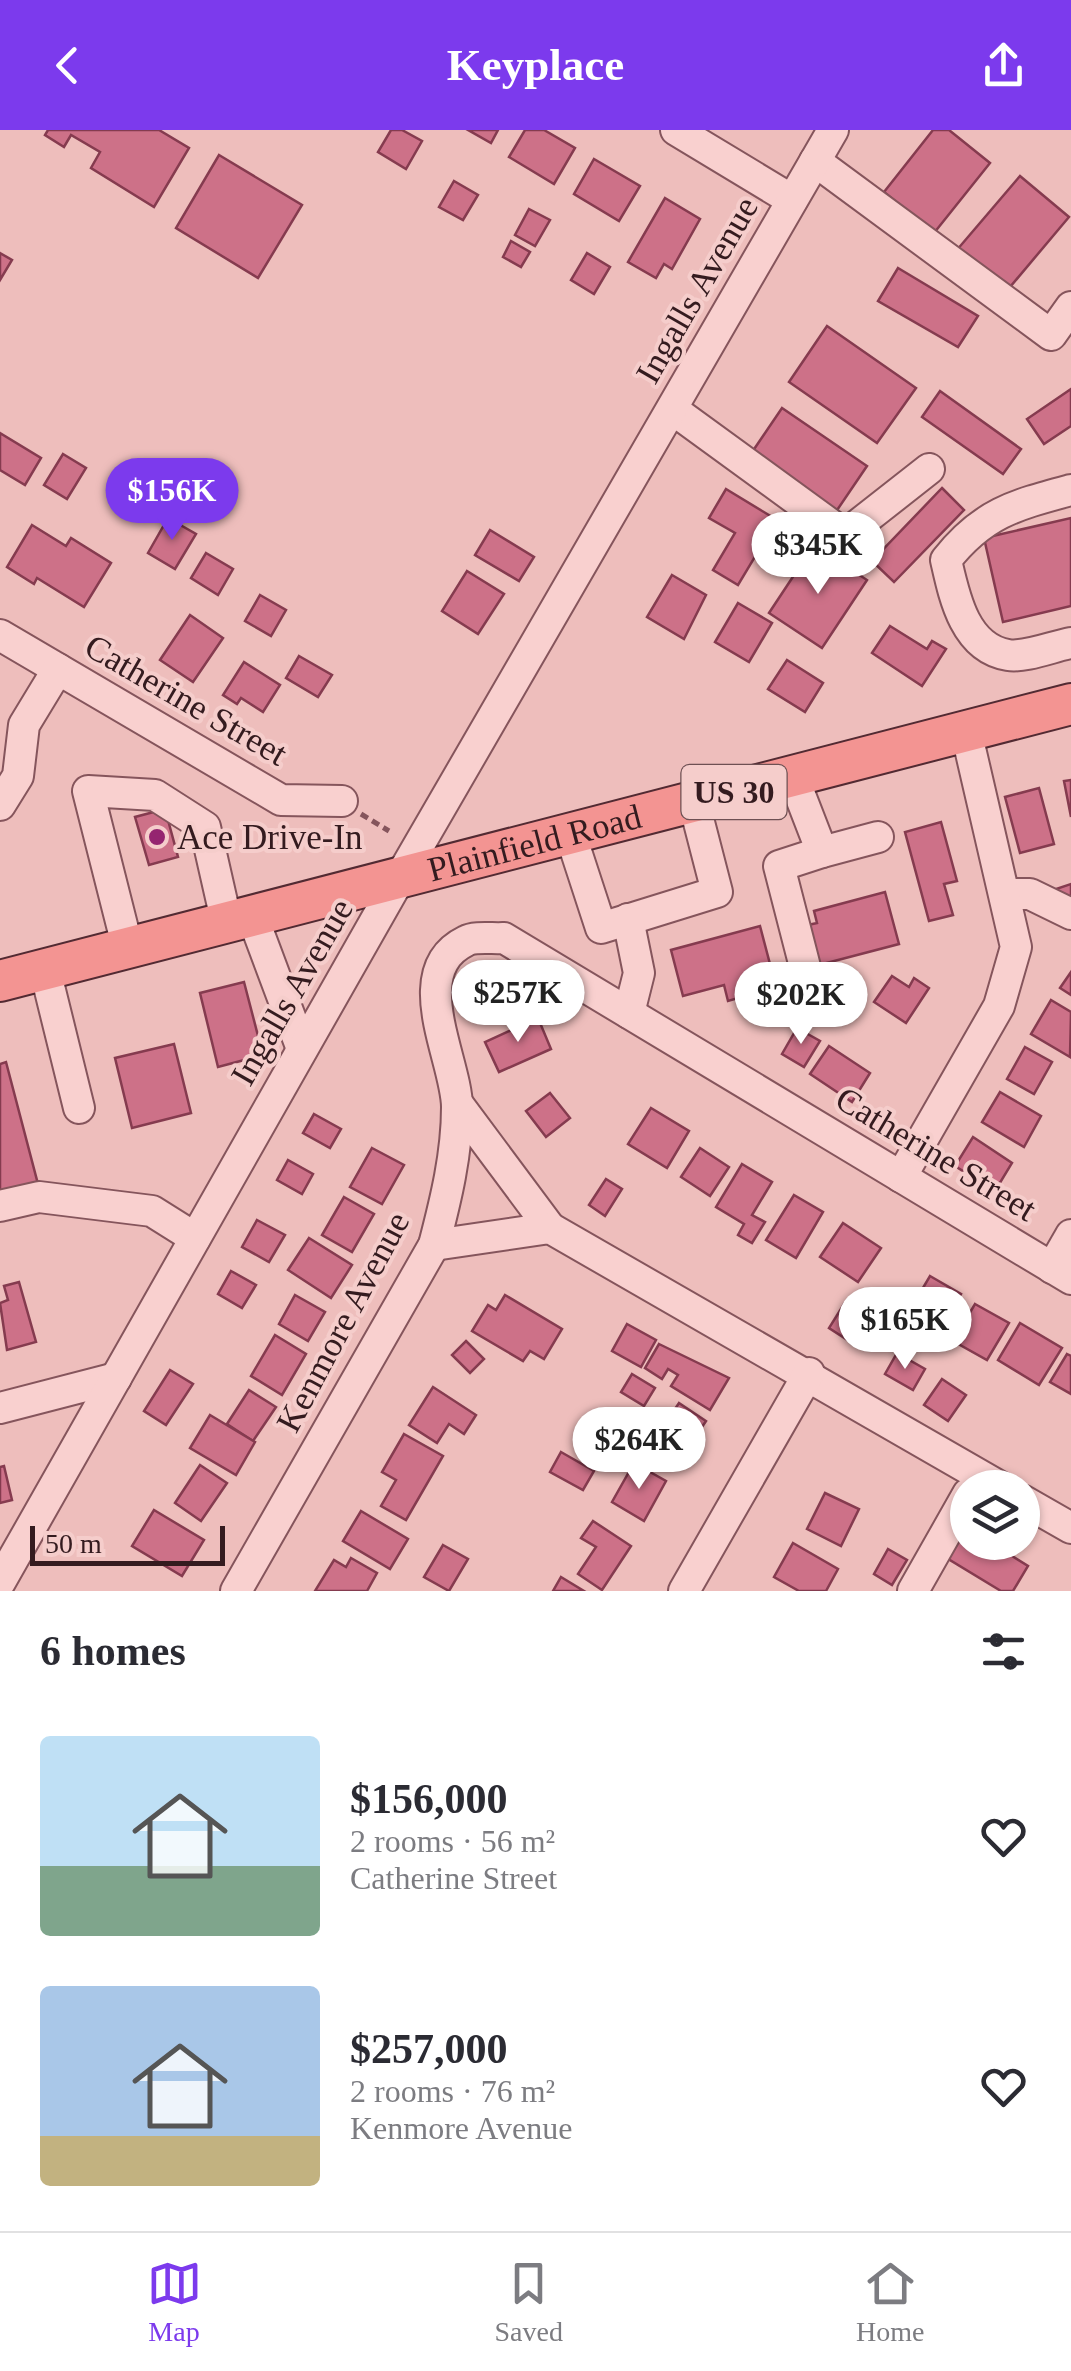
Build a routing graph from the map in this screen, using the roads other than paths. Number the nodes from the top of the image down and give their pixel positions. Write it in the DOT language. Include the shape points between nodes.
graph roads {
  1 [pos="676,130"];
  2 [pos="833,130"];
  3 [pos="815,161"];
  4 [pos="792,200"];
  5 [pos="1071,307"];
  6 [pos="672,408"];
  7 [pos="929,469"];
  8 [pos="1071,490"];
  9 [pos="0,635"];
  10 [pos="1071,643"];
  11 [pos="58,669"];
  12 [pos="1071,704"];
  13 [pos="12,719"];
  14 [pos="966,731"];
  15 [pos="793,776"];
  16 [pos="342,802"];
  17 [pos="694,803"];
  18 [pos="0,805"];
  19 [pos="571,836"];
  20 [pos="878,837"];
  21 [pos="822,852"];
  22 [pos="398,881"];
  23 [pos="1006,894"];
  24 [pos="1071,914"];
  25 [pos="628,920"];
  26 [pos="240,921"];
  27 [pos="504,938"];
  28 [pos="128,949"];
  29 [pos="804,967"];
  30 [pos="45,970"];
  31 [pos="0,981"];
  32 [pos="629,1013"];
  33 [pos="302,1050"];
  34 [pos="457,1103"];
  35 [pos="79,1108"];
  36 [pos="902,1177"];
  37 [pos="0,1206"];
  38 [pos="550,1228"];
  39 [pos="1071,1235"];
  40 [pos="195,1238"];
  41 [pos="434,1245"];
  42 [pos="1061,1274"];
  43 [pos="809,1373"];
  44 [pos="116,1378"];
  45 [pos="0,1408"];
  46 [pos="956,1470"];
  47 [pos="1040,1510"];
  48 [pos="1071,1528"];
  49 [pos="950,1533"];
  50 [pos="10,1584"];
  51 [pos="236,1591"];
  52 [pos="684,1591"];
  53 [pos="913,1591"];
  1 -- 4 [label="street"];
  2 -- 3 [label="street, Ingalls Avenue"];
  3 -- 4 [label="street, Ingalls Avenue"];
  3 -- 5 [label="street" via="1051,335"];
  4 -- 6 [label="street, Ingalls Avenue"];
  6 -- 7 [label="street" via="845,535"];
  6 -- 22 [label="street, Ingalls Avenue"];
  8 -- 10 [label="street" via="1006,508 966,535 946,560 957,612 983,643 1009,656"];
  9 -- 11 [label="street, Catherine Street"];
  11 -- 13 [label="street"];
  11 -- 16 [label="street, Catherine Street" via="281,800"];
  12 -- 14 [label="main road, Plainfield Road / US 30"];
  13 -- 18 [label="street" via="18,776"];
  14 -- 15 [label="main road, Plainfield Road / US 30"];
  14 -- 23 [label="street"];
  15 -- 17 [label="main road, Plainfield Road / US 30"];
  15 -- 21 [label="street"];
  17 -- 19 [label="main road, Plainfield Road / US 30"];
  17 -- 25 [label="street" via="717,892"];
  19 -- 22 [label="main road, Plainfield Road / US 30"];
  19 -- 25 [label="street" via="601,928"];
  20 -- 21 [label="street"];
  21 -- 29 [label="street" via="779,866"];
  22 -- 26 [label="main road, Plainfield Road / US 30"];
  22 -- 33 [label="street, Ingalls Avenue"];
  23 -- 24 [label="street" via="1030,894"];
  23 -- 36 [label="street" via="1016,947 999,1006"];
  25 -- 32 [label="street" via="639,973"];
  26 -- 28 [label="main road, Plainfield Road / US 30"];
  26 -- 28 [label="street" via="205,828 155,795 88,791"];
  26 -- 33 [label="street"];
  27 -- 32 [label="street, Catherine Street"];
  27 -- 34 [label="street, Kenmore Avenue" via="466,940 443,962 436,994"];
  28 -- 30 [label="main road, Plainfield Road / US 30"];
  30 -- 31 [label="main road, Plainfield Road / US 30"];
  30 -- 35 [label="street"];
  32 -- 36 [label="street, Catherine Street"];
  33 -- 40 [label="street, Ingalls Avenue"];
  34 -- 38 [label="street"];
  34 -- 41 [label="street, Kenmore Avenue" via="451,1182"];
  36 -- 42 [label="street, Catherine Street"];
  37 -- 40 [label="street" via="39,1197 139,1208"];
  38 -- 41 [label="street"];
  38 -- 43 [label="street"];
  39 -- 42 [label="street"];
  40 -- 44 [label="street, Ingalls Avenue"];
  41 -- 51 [label="street, Kenmore Avenue"];
  43 -- 46 [label="street"];
  43 -- 52 [label="street"];
  44 -- 45 [label="street"];
  44 -- 50 [label="street, Ingalls Avenue"];
  47 -- 48 [label="street"];
  49 -- 53 [label="street"];
}
